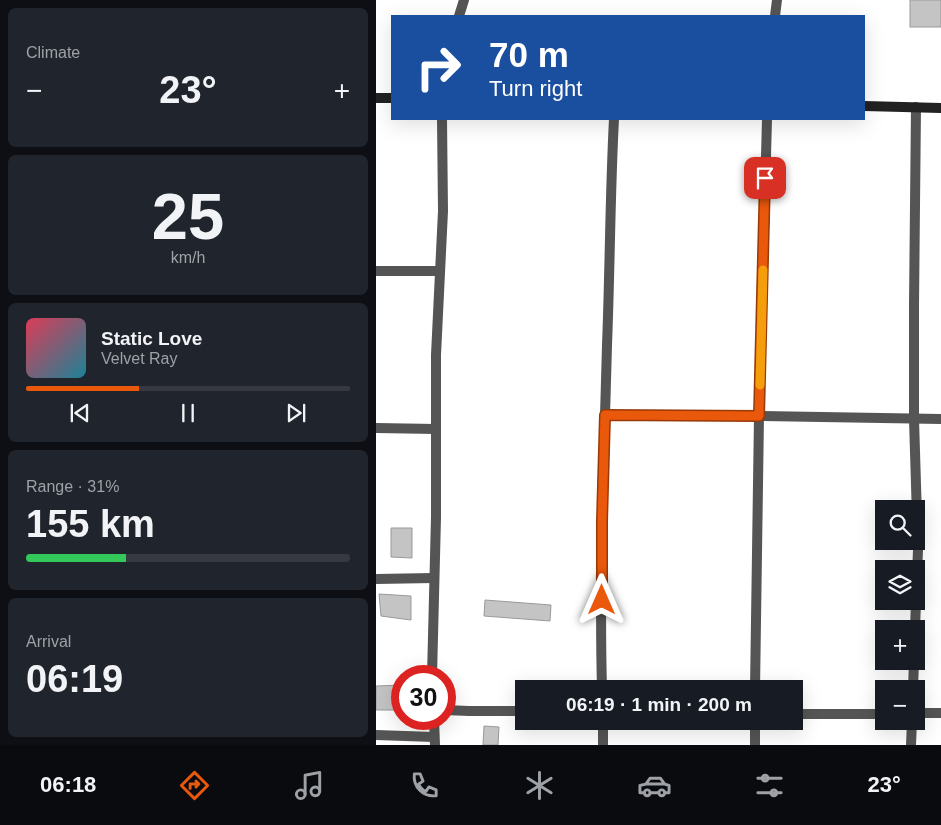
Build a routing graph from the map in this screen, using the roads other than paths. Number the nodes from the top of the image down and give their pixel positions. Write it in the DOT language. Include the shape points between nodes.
graph roads {
  1 [pos="464,0"];
  2 [pos="777,0"];
  3 [pos="460,15"];
  4 [pos="775,15"];
  5 [pos="376,98"];
  6 [pos="391,98"];
  7 [pos="865,106"];
  8 [pos="916,107"];
  9 [pos="941,108"];
  10 [pos="442,120"];
  11 [pos="614,120"];
  12 [pos="767,120"];
  13 [pos="376,271"];
  14 [pos="440,271"];
  15 [pos="605,415"];
  16 [pos="759,416"];
  17 [pos="914,419"];
  18 [pos="941,419"];
  19 [pos="376,428"];
  20 [pos="436,429"];
  21 [pos="918,560"];
  22 [pos="434,578"];
  23 [pos="376,579"];
  24 [pos="432,665"];
  25 [pos="602,680"];
  26 [pos="755,680"];
  27 [pos="456,710"];
  28 [pos="515,711"];
  29 [pos="803,714"];
  30 [pos="875,714"];
  31 [pos="925,714"];
  32 [pos="941,714"];
  33 [pos="603,730"];
  34 [pos="755,730"];
  35 [pos="912,730"];
  36 [pos="376,735"];
  37 [pos="435,741"];
  38 [pos="602,745"];
  39 [pos="755,745"];
  40 [pos="911,745"];
  1 -- 3 [label="street"];
  2 -- 4 [label="street"];
  5 -- 6 [label="street"];
  7 -- 8 [label="street"];
  8 -- 9 [label="street"];
  8 -- 17 [label="street"];
  10 -- 14 [label="street"];
  11 -- 15 [label="street"];
  12 -- 16 [label="street"];
  13 -- 14 [label="street"];
  14 -- 20 [label="street"];
  15 -- 16 [label="street"];
  15 -- 25 [label="street"];
  16 -- 17 [label="street"];
  16 -- 26 [label="street"];
  17 -- 18 [label="street"];
  17 -- 21 [label="street"];
  19 -- 20 [label="street"];
  20 -- 22 [label="street"];
  22 -- 23 [label="street"];
  22 -- 24 [label="street"];
  27 -- 28 [label="street"];
  29 -- 30 [label="street"];
  31 -- 32 [label="street"];
  33 -- 38 [label="street"];
  34 -- 39 [label="street"];
  35 -- 40 [label="street"];
  36 -- 37 [label="street"];
}
